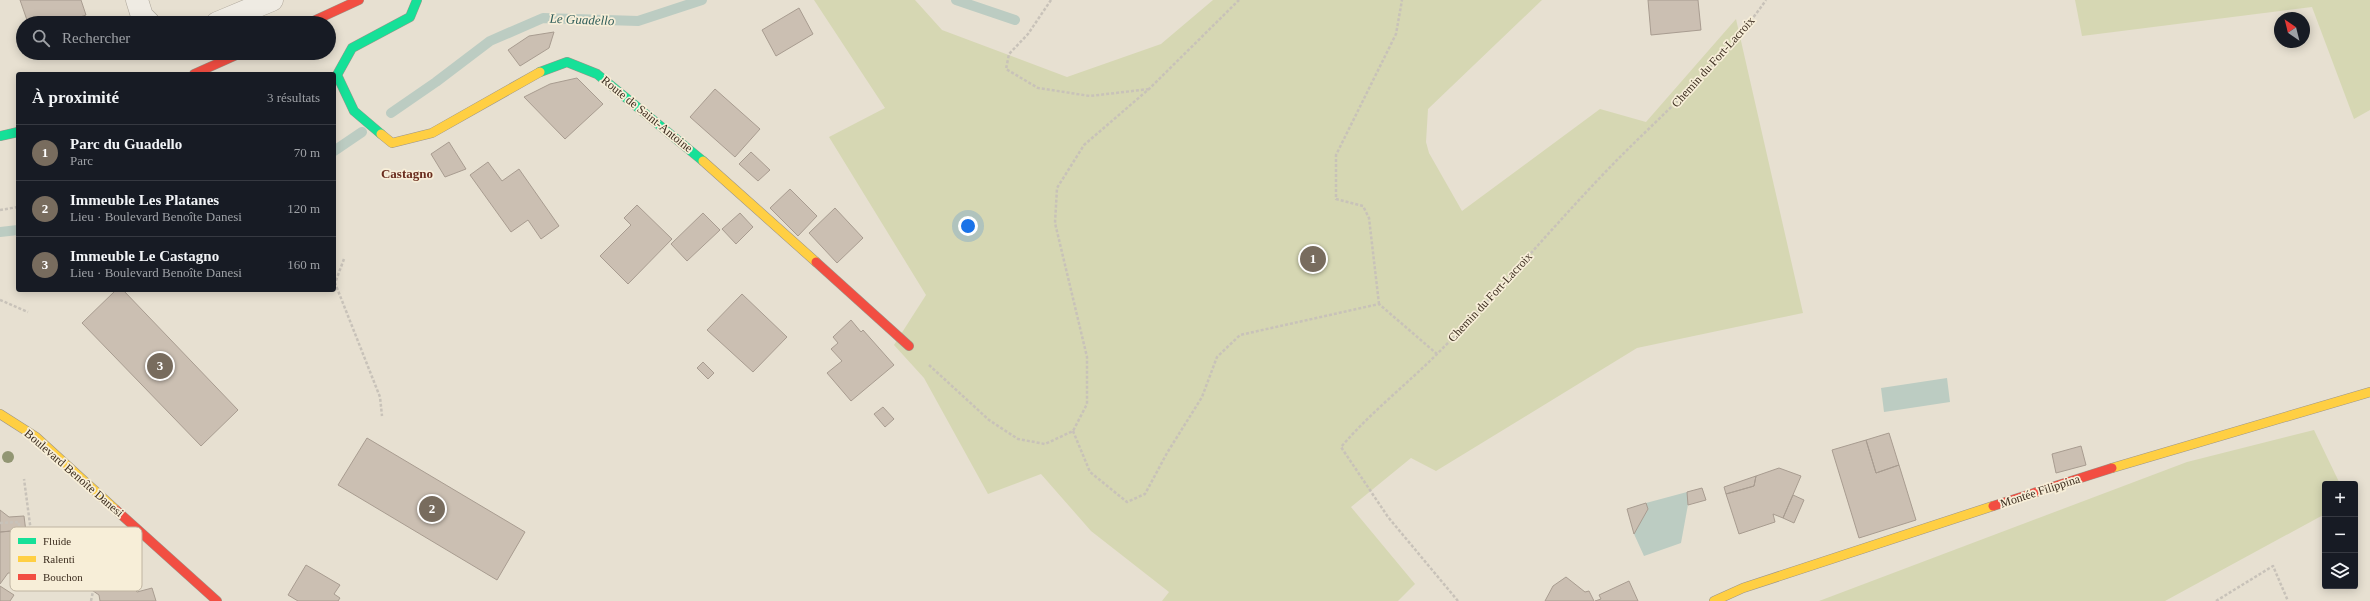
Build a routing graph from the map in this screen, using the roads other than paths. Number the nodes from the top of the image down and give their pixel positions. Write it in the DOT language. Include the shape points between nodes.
graph roads {
  1 [pos="137,0"];
  2 [pos="272,0"];
  3 [pos="359,0"];
  4 [pos="417,0"];
  5 [pos="142,16"];
  6 [pos="234,16"];
  7 [pos="324,16"];
  8 [pos="225,60"];
  9 [pos="198,72"];
  10 [pos="16,132"];
  11 [pos="0,136"];
  12 [pos="909,346"];
  13 [pos="2370,392"];
  14 [pos="0,414"];
  15 [pos="135,527"];
  16 [pos="142,533"];
  17 [pos="217,601"];
  18 [pos="1714,601"];
  1 -- 5 [label="street"];
  2 -- 6 [label="street"];
  3 -- 7 [label="street"];
  4 -- 12 [label="street, Route de Saint-Antoine" via="410,16 352,48 338,75 354,110 392,143 432,133 550,67 567,62 597,74 678,138"];
  8 -- 9 [label="street"];
  10 -- 11 [label="street"];
  13 -- 18 [label="street, Montée Filippina" via="2120,465 1743,588"];
  14 -- 15 [label="street, Boulevard Benoîte Danesi" via="36,437"];
  16 -- 17 [label="street, Boulevard Benoîte Danesi"];
}
